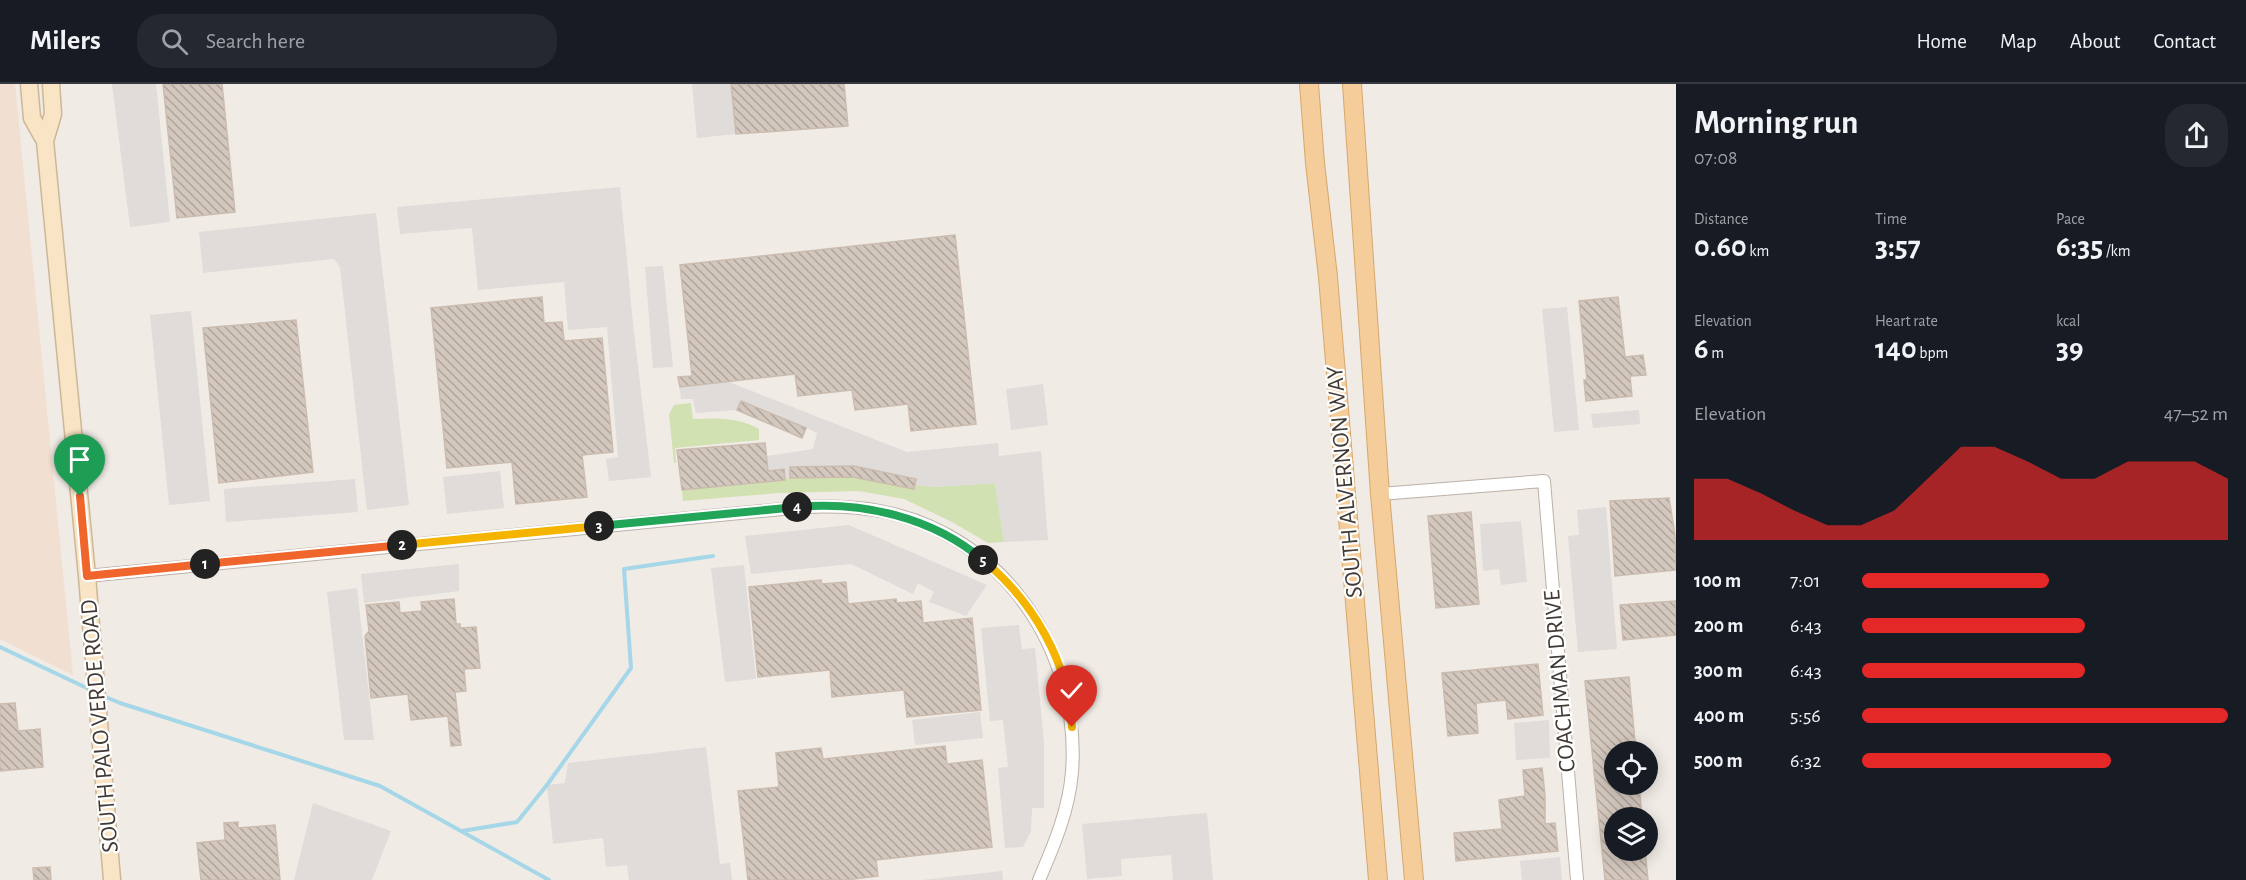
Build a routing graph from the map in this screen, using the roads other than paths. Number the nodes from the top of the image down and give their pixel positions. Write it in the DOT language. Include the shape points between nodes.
graph roads {
  1 [pos="29,84"];
  2 [pos="51,84"];
  3 [pos="1309,84"];
  4 [pos="1352,84"];
  5 [pos="45,141"];
  6 [pos="1380,494"];
  7 [pos="87,576"];
  8 [pos="112,880"];
  9 [pos="1039,880"];
  10 [pos="1378,880"];
  11 [pos="1414,880"];
  12 [pos="1577,880"];
  1 -- 5 [label="main road, SOUTH PALO VERDE ROAD" via="32,118"];
  2 -- 5 [label="main road, SOUTH PALO VERDE ROAD" via="53,114"];
  3 -- 10 [label="main road, SOUTH ALVERNON WAY"];
  4 -- 6 [label="main road, SOUTH ALVERNON WAY"];
  5 -- 7 [label="main road, SOUTH PALO VERDE ROAD"];
  6 -- 11 [label="main road, SOUTH ALVERNON WAY"];
  6 -- 12 [label="street, COACHMAN DRIVE" via="1544,481"];
  7 -- 8 [label="main road, SOUTH PALO VERDE ROAD"];
  7 -- 9 [label="street" via="803,507 841,506 915,521 972,550 1009,585 1034,615 1063,679 1071,716 1072,772 1062,821"];
}
